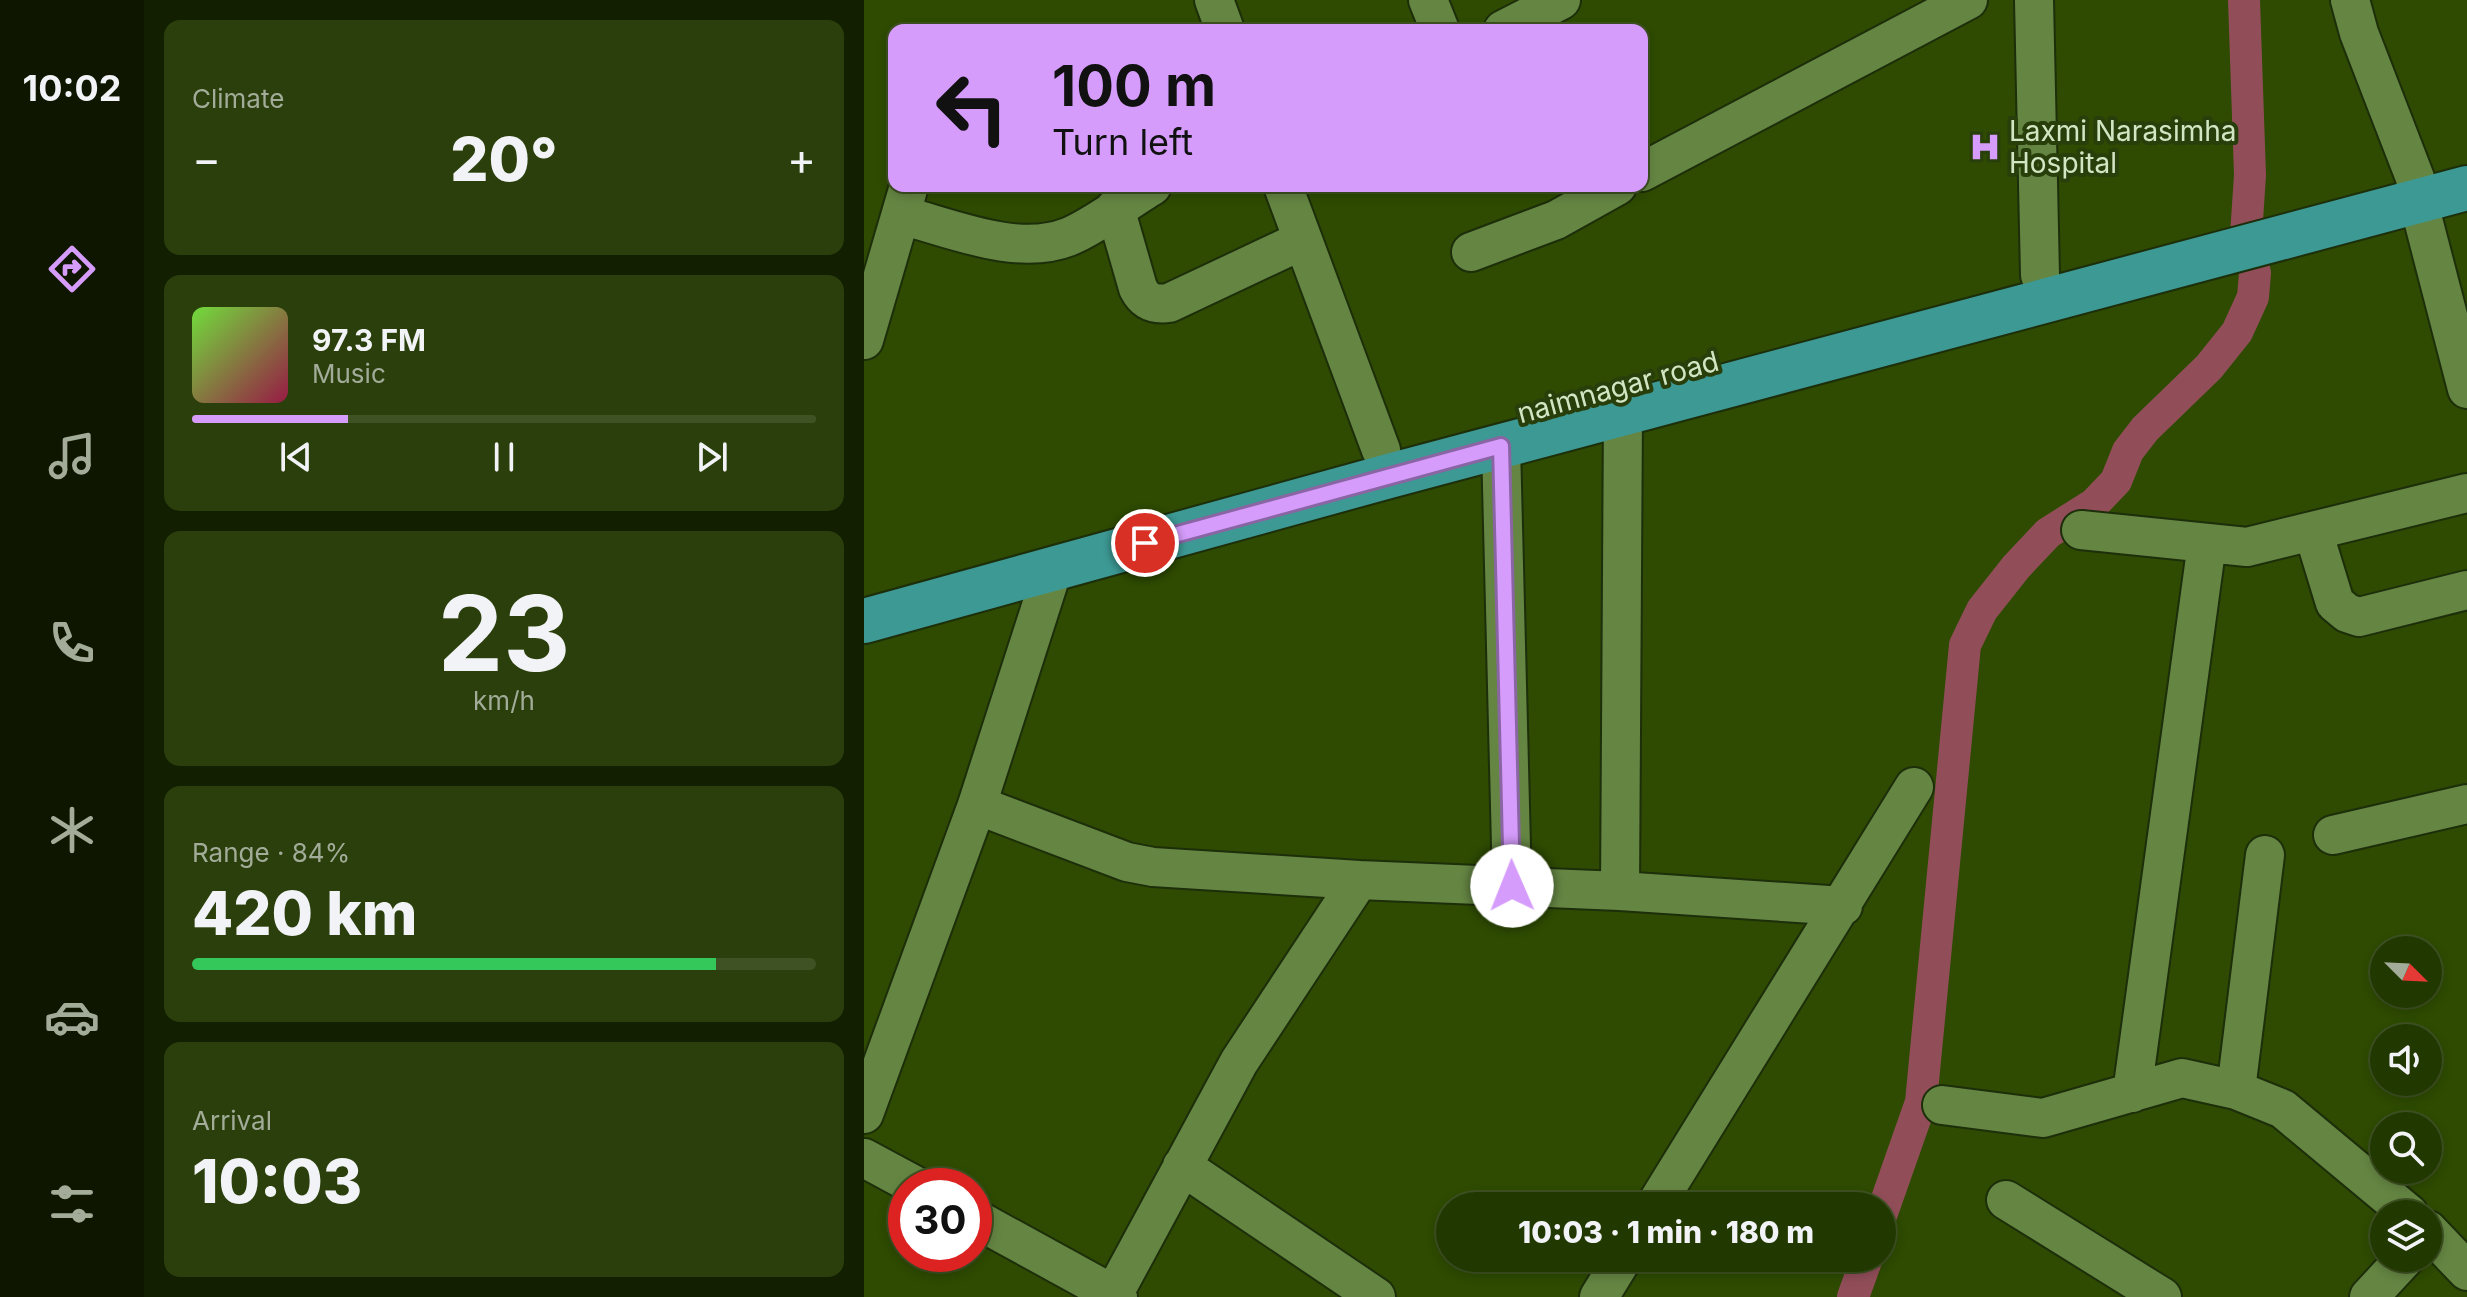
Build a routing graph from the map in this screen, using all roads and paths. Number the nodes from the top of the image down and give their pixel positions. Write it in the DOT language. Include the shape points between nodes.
graph roads {
  1 [pos="1214,0"];
  2 [pos="1428,0"];
  3 [pos="1561,0"];
  4 [pos="1968,0"];
  5 [pos="2034,0"];
  6 [pos="2350,0"];
  7 [pos="1223,24"];
  8 [pos="1438,24"];
  9 [pos="1515,24"];
  10 [pos="2467,163"];
  11 [pos="1648,169"];
  12 [pos="2467,188"];
  13 [pos="2417,189"];
  14 [pos="1142,192"];
  15 [pos="1285,192"];
  16 [pos="1606,192"];
  17 [pos="905,200"];
  18 [pos="1115,208"];
  19 [pos="1303,240"];
  20 [pos="1471,252"];
  21 [pos="2097,272"];
  22 [pos="2040,275"];
  23 [pos="864,340"];
  24 [pos="2467,389"];
  25 [pos="1623,413"];
  26 [pos="1501,446"];
  27 [pos="1381,450"];
  28 [pos="2467,493"];
  29 [pos="2081,530"];
  30 [pos="2313,531"];
  31 [pos="2207,543"];
  32 [pos="1053,569"];
  33 [pos="2467,590"];
  34 [pos="864,594"];
  35 [pos="864,621"];
  36 [pos="1914,787"];
  37 [pos="2467,804"];
  38 [pos="977,805"];
  39 [pos="2333,835"];
  40 [pos="2265,855"];
  41 [pos="1359,880"];
  42 [pos="1512,886"];
  43 [pos="1620,891"];
  44 [pos="1843,906"];
  45 [pos="2236,1090"];
  46 [pos="2132,1093"];
  47 [pos="1942,1105"];
  48 [pos="864,1114"];
  49 [pos="864,1158"];
  50 [pos="1182,1166"];
  51 [pos="888,1171"];
  52 [pos="1664,1192"];
  53 [pos="2006,1200"];
  54 [pos="2384,1200"];
  55 [pos="992,1228"];
  56 [pos="2442,1251"];
  57 [pos="2467,1271"];
  58 [pos="1614,1272"];
  59 [pos="2389,1272"];
  60 [pos="1114,1296"];
  61 [pos="1376,1297"];
  62 [pos="1599,1297"];
  63 [pos="2162,1297"];
  64 [pos="2369,1297"];
  1 -- 7 [label="street"];
  2 -- 8 [label="street"];
  3 -- 9 [label="street"];
  4 -- 11 [label="street"];
  5 -- 22 [label="street"];
  6 -- 13 [label="street"];
  10 -- 13 [label="highway"];
  12 -- 13 [label="highway"];
  13 -- 21 [label="highway"];
  13 -- 24 [label="street"];
  14 -- 18 [label="street"];
  15 -- 19 [label="street"];
  16 -- 20 [label="street" via="1556,220"];
  17 -- 18 [label="street" via="1010,244 1044,245 1070,237"];
  17 -- 23 [label="street"];
  18 -- 19 [label="street" via="1138,288 1157,304"];
  19 -- 27 [label="street"];
  21 -- 22 [label="highway, naimnagar road"];
  21 -- 25 [label="highway"];
  22 -- 27 [label="highway, naimnagar road"];
  25 -- 26 [label="highway"];
  25 -- 43 [label="street"];
  26 -- 32 [label="highway"];
  26 -- 42 [label="street"];
  27 -- 34 [label="highway, naimnagar road"];
  28 -- 30 [label="street"];
  29 -- 31 [label="street"];
  30 -- 31 [label="street" via="2247,547"];
  30 -- 33 [label="street" via="2335,603 2347,613 2359,617"];
  31 -- 46 [label="street"];
  32 -- 35 [label="highway"];
  32 -- 38 [label="street"];
  36 -- 44 [label="street"];
  37 -- 39 [label="street"];
  38 -- 41 [label="street" via="1140,865"];
  38 -- 48 [label="street"];
  40 -- 45 [label="street"];
  41 -- 42 [label="street"];
  41 -- 50 [label="street" via="1239,1062"];
  42 -- 43 [label="street"];
  43 -- 44 [label="street"];
  44 -- 52 [label="street"];
  45 -- 46 [label="street" via="2182,1078"];
  45 -- 54 [label="street" via="2283,1109"];
  46 -- 47 [label="street" via="2043,1118"];
  49 -- 51 [label="street"];
  50 -- 60 [label="street"];
  50 -- 61 [label="street"];
  53 -- 63 [label="street"];
  55 -- 60 [label="street"];
  56 -- 57 [label="street"];
  58 -- 62 [label="street"];
  59 -- 64 [label="street"];
}
